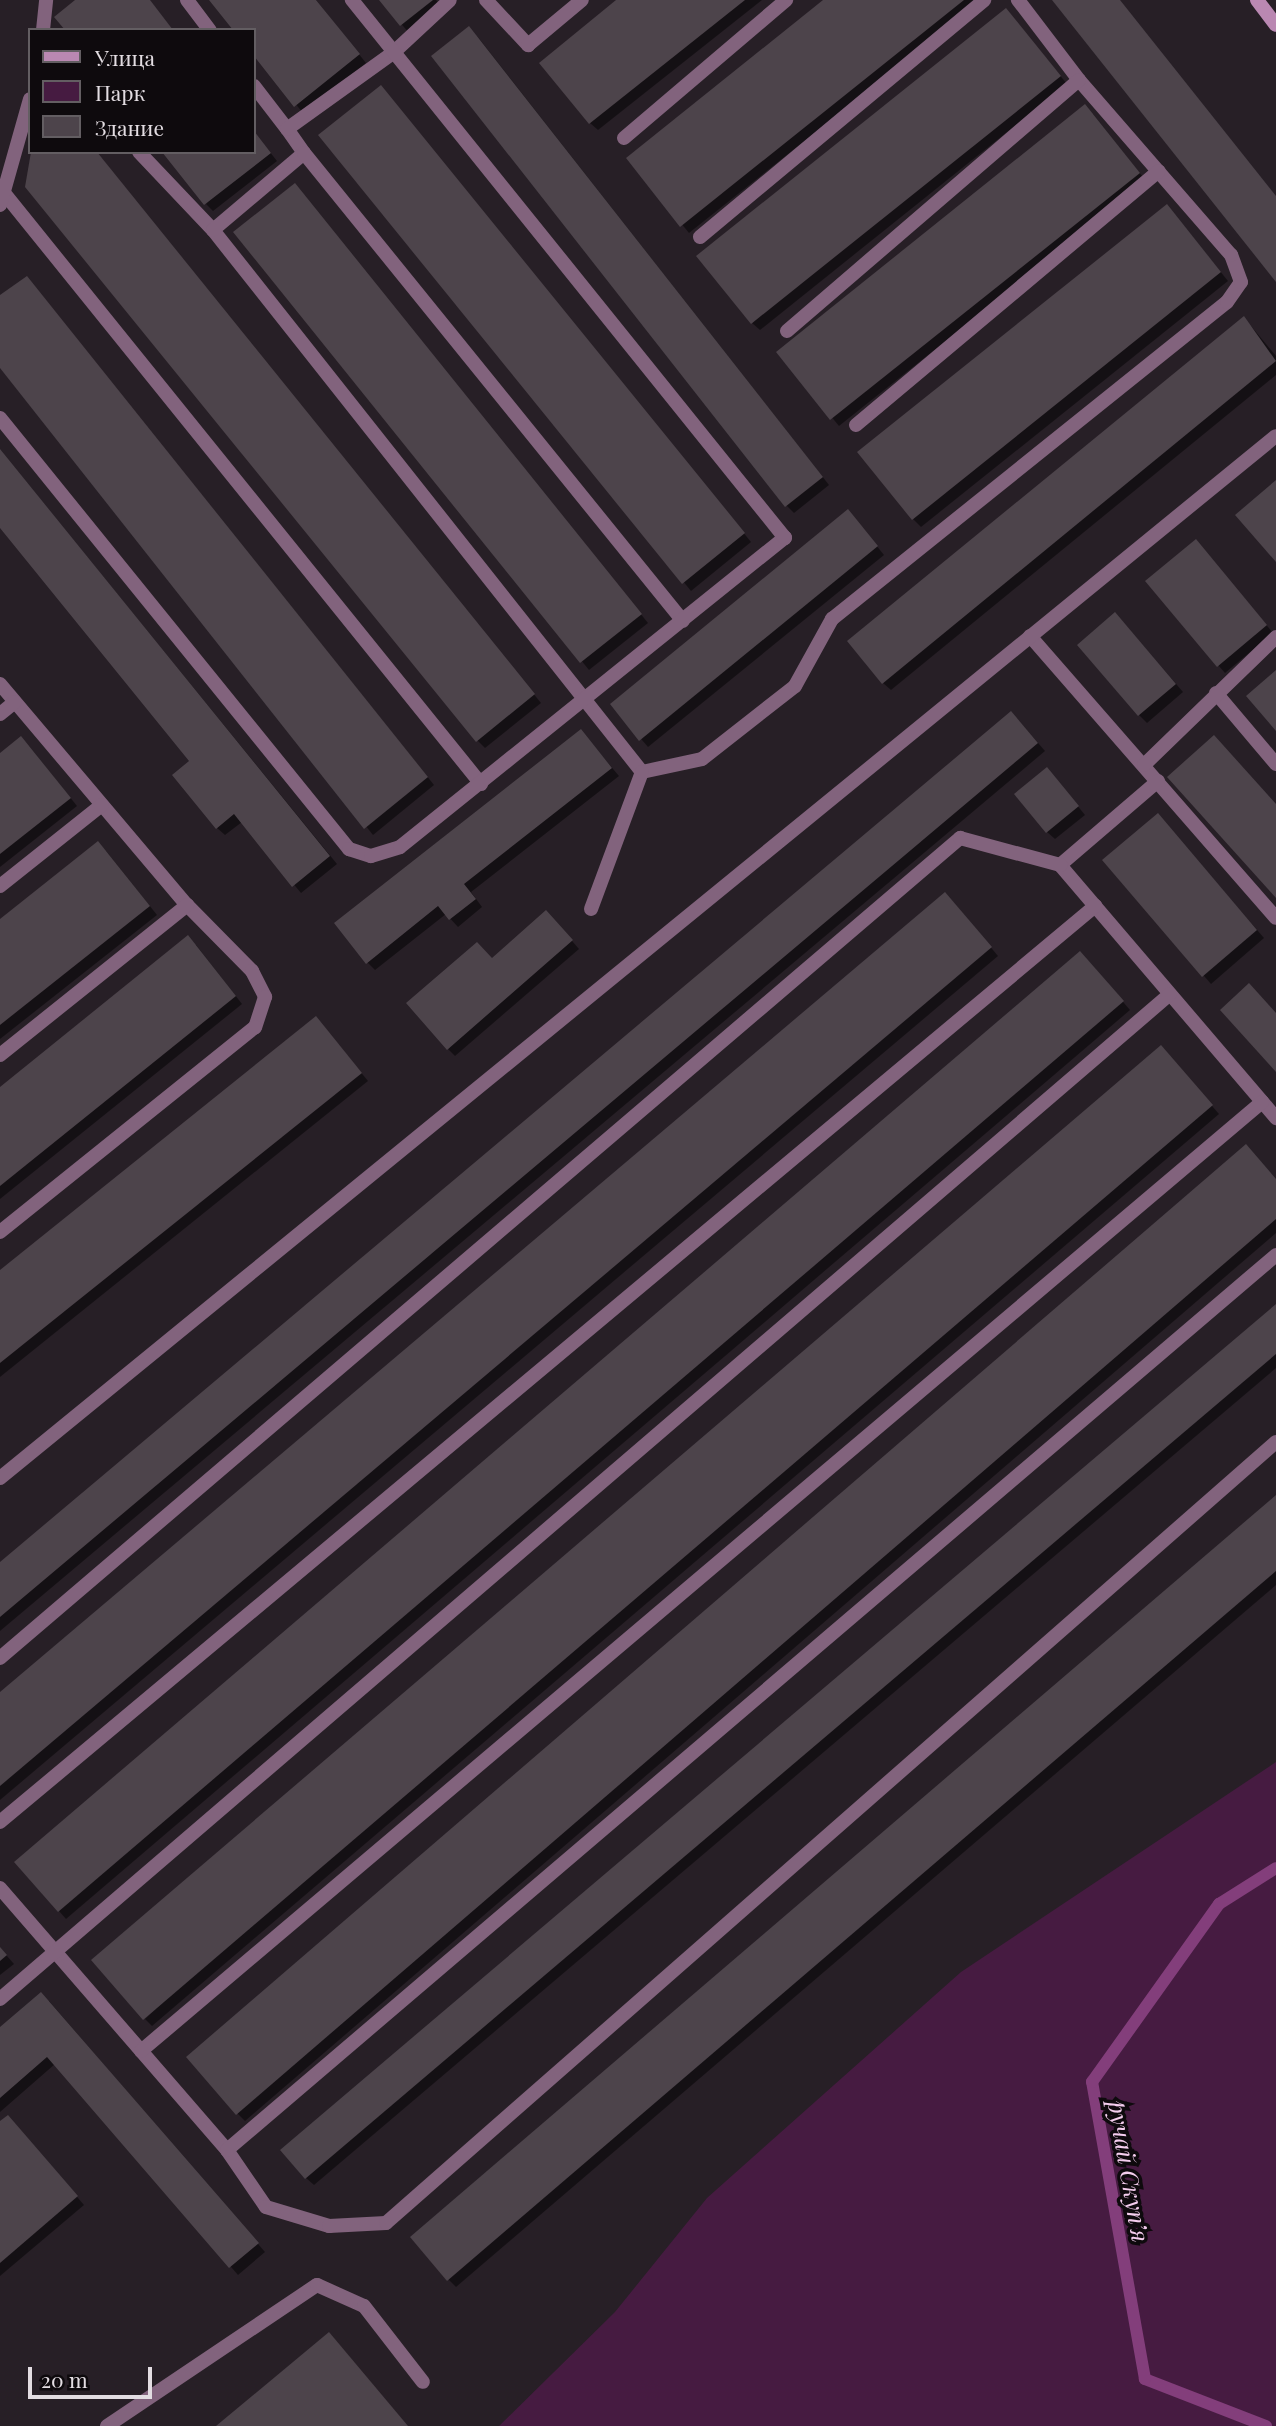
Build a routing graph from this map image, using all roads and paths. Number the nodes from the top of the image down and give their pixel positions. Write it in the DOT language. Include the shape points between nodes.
graph roads {
  1 [pos="46,0"];
  2 [pos="187,0"];
  3 [pos="352,0"];
  4 [pos="450,0"];
  5 [pos="486,0"];
  6 [pos="582,0"];
  7 [pos="786,0"];
  8 [pos="984,0"];
  9 [pos="1018,0"];
  10 [pos="1257,0"];
  11 [pos="1276,25"];
  12 [pos="43,28"];
  13 [pos="208,28"];
  14 [pos="394,52"];
  15 [pos="1079,80"];
  16 [pos="256,89"];
  17 [pos="28,106"];
  18 [pos="287,129"];
  19 [pos="624,138"];
  20 [pos="304,153"];
  21 [pos="141,154"];
  22 [pos="1159,171"];
  23 [pos="2,196"];
  24 [pos="213,230"];
  25 [pos="700,236"];
  26 [pos="787,331"];
  27 [pos="0,418"];
  28 [pos="856,425"];
  29 [pos="1276,436"];
  30 [pos="683,621"];
  31 [pos="1030,636"];
  32 [pos="1276,637"];
  33 [pos="0,684"];
  34 [pos="1216,694"];
  35 [pos="16,702"];
  36 [pos="582,702"];
  37 [pos="0,714"];
  38 [pos="1276,764"];
  39 [pos="1144,765"];
  40 [pos="642,772"];
  41 [pos="1157,781"];
  42 [pos="481,784"];
  43 [pos="102,805"];
  44 [pos="1060,865"];
  45 [pos="0,886"];
  46 [pos="187,905"];
  47 [pos="1095,906"];
  48 [pos="592,909"];
  49 [pos="1276,918"];
  50 [pos="1170,994"];
  51 [pos="0,1055"];
  52 [pos="1262,1102"];
  53 [pos="1276,1118"];
  54 [pos="0,1232"];
  55 [pos="1276,1255"];
  56 [pos="1276,1443"];
  57 [pos="0,1478"];
  58 [pos="0,1658"];
  59 [pos="0,1822"];
  60 [pos="0,1888"];
  61 [pos="56,1952"];
  62 [pos="0,1999"];
  63 [pos="141,2051"];
  64 [pos="227,2150"];
  65 [pos="423,2382"];
  66 [pos="107,2426"];
  1 -- 12 [label="lane"];
  2 -- 13 [label="lane"];
  3 -- 14 [label="lane"];
  4 -- 14 [label="lane"];
  5 -- 6 [label="lane" via="528,45"];
  7 -- 19 [label="lane"];
  8 -- 25 [label="lane"];
  9 -- 15 [label="lane"];
  10 -- 11 [label="street"];
  14 -- 18 [label="lane"];
  14 -- 30 [label="lane" via="785,538"];
  15 -- 22 [label="lane"];
  15 -- 26 [label="lane"];
  16 -- 18 [label="lane"];
  17 -- 23 [label="lane"];
  18 -- 20 [label="lane"];
  20 -- 24 [label="lane"];
  20 -- 30 [label="lane"];
  21 -- 24 [label="lane"];
  22 -- 28 [label="lane"];
  22 -- 40 [label="lane" via="1231,255 1241,282 1227,302 832,619 795,686 702,760"];
  23 -- 42 [label="lane"];
  24 -- 36 [label="lane"];
  27 -- 42 [label="lane" via="349,849 371,856 400,847"];
  29 -- 31 [label="lane"];
  30 -- 36 [label="lane"];
  31 -- 39 [label="lane"];
  31 -- 57 [label="lane"];
  32 -- 34 [label="lane"];
  33 -- 35 [label="lane"];
  34 -- 38 [label="lane"];
  34 -- 39 [label="lane"];
  35 -- 37 [label="lane"];
  35 -- 43 [label="lane"];
  36 -- 40 [label="lane"];
  36 -- 42 [label="lane"];
  39 -- 41 [label="lane"];
  40 -- 48 [label="lane"];
  41 -- 44 [label="lane"];
  41 -- 49 [label="lane"];
  43 -- 45 [label="lane"];
  43 -- 46 [label="lane"];
  44 -- 47 [label="lane"];
  44 -- 58 [label="lane" via="960,838"];
  46 -- 51 [label="lane"];
  46 -- 54 [label="lane" via="252,971 265,996 255,1027"];
  47 -- 50 [label="lane"];
  47 -- 59 [label="lane"];
  50 -- 52 [label="lane"];
  50 -- 61 [label="lane"];
  52 -- 53 [label="lane"];
  52 -- 63 [label="lane"];
  55 -- 64 [label="lane"];
  56 -- 64 [label="lane" via="386,2223 329,2226 266,2207"];
  60 -- 61 [label="lane"];
  61 -- 62 [label="lane"];
  61 -- 63 [label="lane"];
  63 -- 64 [label="lane"];
  65 -- 66 [label="lane" via="364,2306 317,2285"];
}
